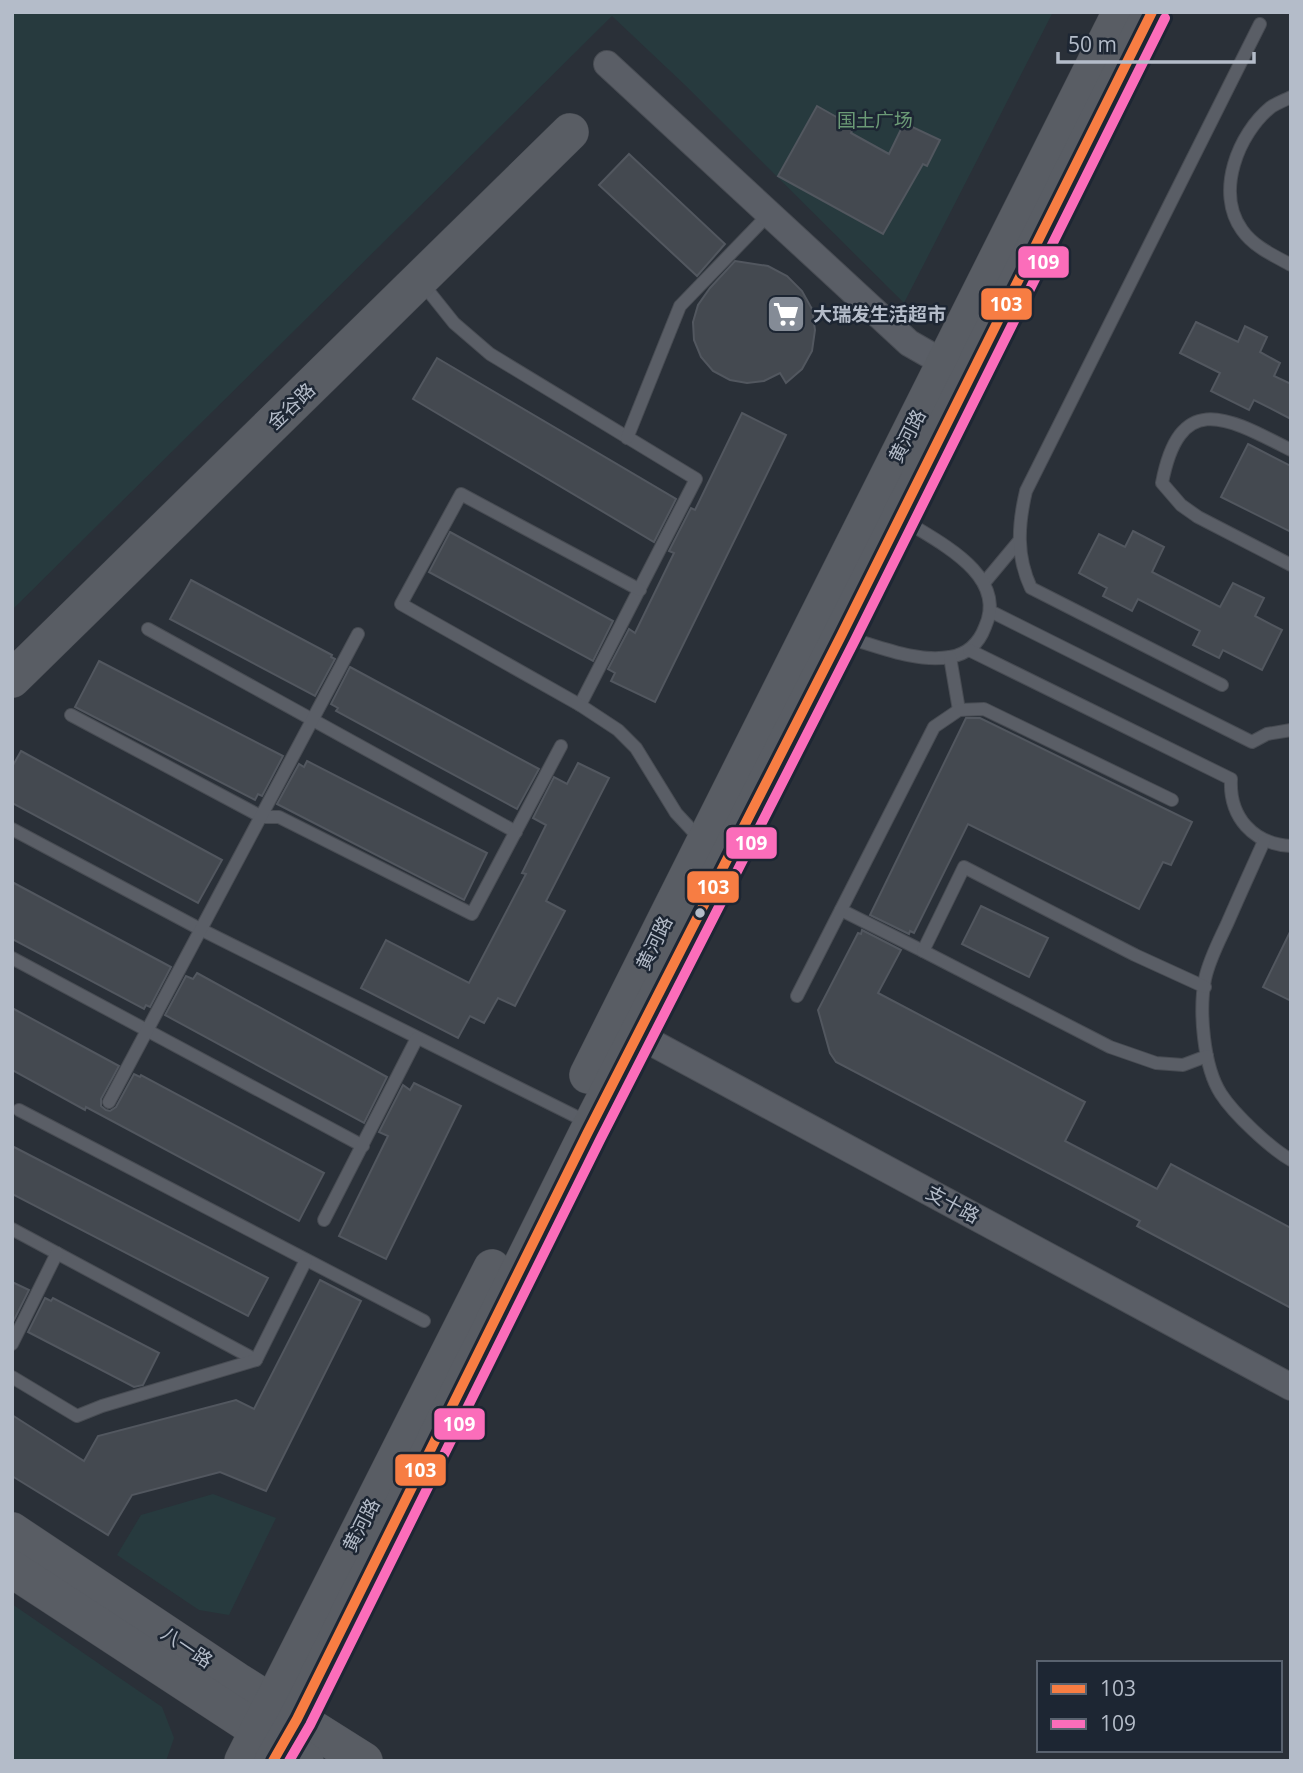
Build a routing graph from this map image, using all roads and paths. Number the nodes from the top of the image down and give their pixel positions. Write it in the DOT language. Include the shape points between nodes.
graph roads {
  1 [pos="1121,12"];
  2 [pos="1152,12"];
  3 [pos="1260,24"];
  4 [pos="607,64"];
  5 [pos="1291,97"];
  6 [pos="570,132"];
  7 [pos="769,214"];
  8 [pos="1291,265"];
  9 [pos="420,280"];
  10 [pos="944,363"];
  11 [pos="626,438"];
  12 [pos="1291,450"];
  13 [pos="899,517"];
  14 [pos="1019,541"];
  15 [pos="1291,565"];
  16 [pos="984,583"];
  17 [pos="640,590"];
  18 [pos="990,611"];
  19 [pos="148,629"];
  20 [pos="358,634"];
  21 [pos="841,636"];
  22 [pos="969,650"];
  23 [pos="950,657"];
  24 [pos="12,679"];
  25 [pos="1222,685"];
  26 [pos="580,705"];
  27 [pos="959,710"];
  28 [pos="71,715"];
  29 [pos="313,720"];
  30 [pos="1291,730"];
  31 [pos="561,746"];
  32 [pos="1172,800"];
  33 [pos="262,817"];
  34 [pos="12,830"];
  35 [pos="516,832"];
  36 [pos="1265,841"];
  37 [pos="704,843"];
  38 [pos="1291,845"];
  39 [pos="841,909"];
  40 [pos="200,929"];
  41 [pos="923,951"];
  42 [pos="12,958"];
  43 [pos="1205,987"];
  44 [pos="796,996"];
  45 [pos="626,1028"];
  46 [pos="147,1030"];
  47 [pos="416,1038"];
  48 [pos="1207,1056"];
  49 [pos="109,1101"];
  50 [pos="19,1110"];
  51 [pos="581,1119"];
  52 [pos="363,1146"];
  53 [pos="1291,1160"];
  54 [pos="324,1220"];
  55 [pos="12,1229"];
  56 [pos="57,1253"];
  57 [pos="306,1260"];
  58 [pos="424,1321"];
  59 [pos="12,1344"];
  60 [pos="256,1360"];
  61 [pos="12,1377"];
  62 [pos="1291,1387"];
  63 [pos="12,1531"];
  64 [pos="12,1569"];
  65 [pos="276,1740"];
  66 [pos="363,1761"];
  1 -- 10 [label="main road, 黄河路"];
  2 -- 13 [label="main road, 黄河路"];
  3 -- 14 [label="lane" via="1027,491"];
  4 -- 7 [label="street"];
  5 -- 8 [label="lane" via="1272,107 1237,153 1230,196 1242,230 1262,250"];
  6 -- 9 [label="main road, 金谷路"];
  7 -- 10 [label="street" via="909,343"];
  7 -- 11 [label="lane" via="680,306"];
  9 -- 11 [label="lane" via="454,323 490,354"];
  9 -- 24 [label="main road, 金谷路"];
  10 -- 37 [label="main road, 黄河路"];
  11 -- 17 [label="lane" via="696,479"];
  12 -- 15 [label="lane" via="1223,419 1205,418 1188,426 1175,443 1162,483 1198,517"];
  13 -- 16 [label="lane" via="955,554"];
  13 -- 21 [label="main road, 黄河路"];
  14 -- 16 [label="lane"];
  14 -- 25 [label="lane" via="1022,570 1031,588"];
  16 -- 18 [label="lane"];
  17 -- 26 [label="lane"];
  17 -- 26 [label="lane" via="461,494 401,604"];
  18 -- 22 [label="lane" via="980,639"];
  18 -- 30 [label="lane" via="1252,742"];
  19 -- 29 [label="lane"];
  20 -- 29 [label="lane"];
  21 -- 23 [label="lane" via="916,657"];
  21 -- 45 [label="main road, 黄河路"];
  22 -- 23 [label="lane"];
  22 -- 36 [label="lane" via="1231,779 1237,815"];
  23 -- 27 [label="lane"];
  26 -- 37 [label="lane" via="632,743 676,813"];
  27 -- 32 [label="lane" via="984,709"];
  27 -- 39 [label="lane" via="934,727"];
  28 -- 33 [label="lane"];
  29 -- 33 [label="lane"];
  29 -- 35 [label="lane"];
  31 -- 35 [label="lane"];
  33 -- 35 [label="lane" via="279,817 472,914"];
  33 -- 40 [label="lane"];
  34 -- 40 [label="lane"];
  36 -- 38 [label="lane"];
  36 -- 43 [label="lane" via="1217,945"];
  37 -- 45 [label="main road, 黄河路"];
  39 -- 41 [label="lane"];
  39 -- 44 [label="lane"];
  40 -- 46 [label="lane"];
  40 -- 47 [label="lane"];
  41 -- 43 [label="lane" via="964,867"];
  41 -- 48 [label="lane" via="1110,1046 1156,1063 1183,1065"];
  42 -- 46 [label="lane"];
  43 -- 48 [label="lane"];
  45 -- 51 [label="main road, 黄河路"];
  45 -- 62 [label="street, 支十路"];
  46 -- 49 [label="lane"];
  46 -- 52 [label="lane"];
  47 -- 51 [label="lane"];
  47 -- 52 [label="lane"];
  48 -- 53 [label="lane" via="1221,1093 1251,1127"];
  50 -- 57 [label="lane"];
  51 -- 65 [label="main road, 黄河路"];
  52 -- 54 [label="lane"];
  55 -- 56 [label="lane"];
  56 -- 59 [label="lane"];
  56 -- 60 [label="lane"];
  57 -- 58 [label="lane"];
  57 -- 60 [label="lane"];
  60 -- 61 [label="lane" via="76,1416"];
  63 -- 65 [label="main road, 八一路"];
  64 -- 65 [label="main road, 八一路"];
  65 -- 66 [label="main road, 八一路"];
}
